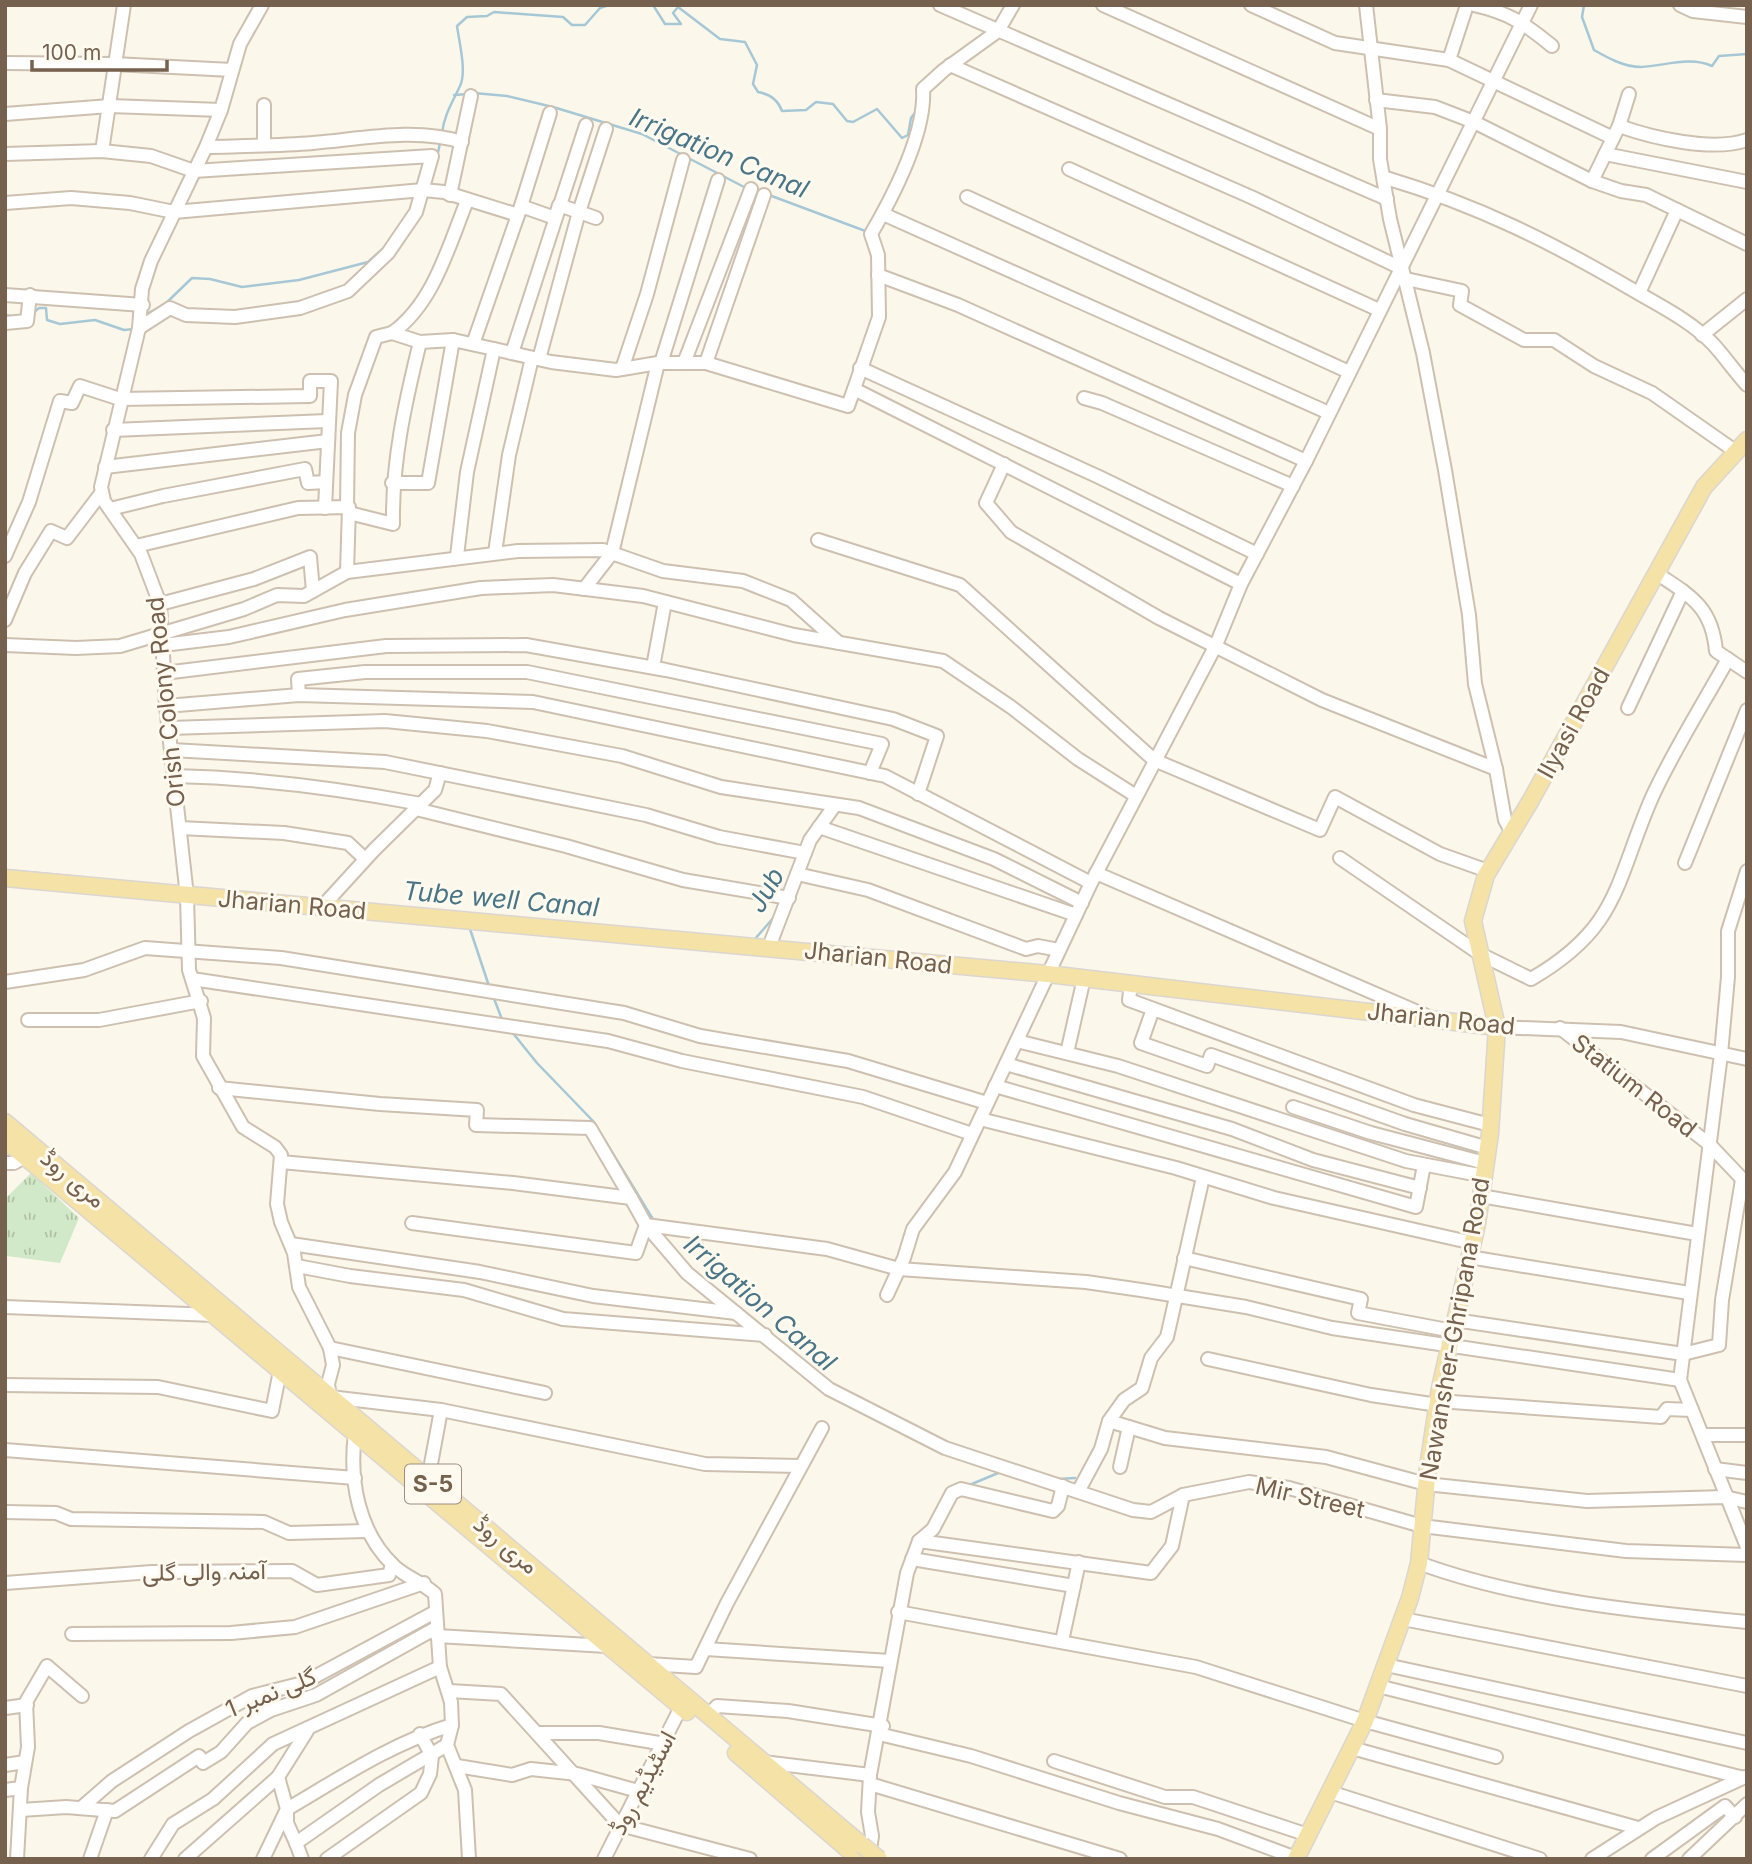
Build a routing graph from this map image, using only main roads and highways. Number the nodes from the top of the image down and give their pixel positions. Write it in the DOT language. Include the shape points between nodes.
graph roads {
  1 [pos="1741,445"];
  2 [pos="5,878"];
  3 [pos="1497,1027"];
  4 [pos="5,1122"];
  5 [pos="5,1140"];
  6 [pos="89,1202"];
  7 [pos="603,1637"];
  8 [pos="756,1761"];
  9 [pos="861,1854"];
  10 [pos="1296,1858"];
  11 [pos="879,1859"];
  1 -- 3 [label="main road, Ilyasi Road" via="1704,487 1488,871 1473,921"];
  2 -- 3 [label="main road, Jharian Road" via="1048,974"];
  3 -- 10 [label="main road, Nawansher-Ghripana Road" via="1486,1162 1438,1403 1419,1563 1365,1721"];
  4 -- 6 [label="main road, مری روڈ / S-5"];
  5 -- 6 [label="main road, مری روڈ / S-5"];
  6 -- 7 [label="main road, مری روڈ / S-5" via="280,1371"];
  6 -- 7 [label="main road, مری روڈ / S-5" via="330,1397"];
  7 -- 8 [label="main road, مری روڈ / S-5" via="681,1707"];
  7 -- 8 [label="main road, مری روڈ / S-5" via="648,1664"];
  8 -- 9 [label="main road, مری روڈ / S-5"];
  9 -- 11 [label="main road, مری روڈ / S-5, bridge"];
}
